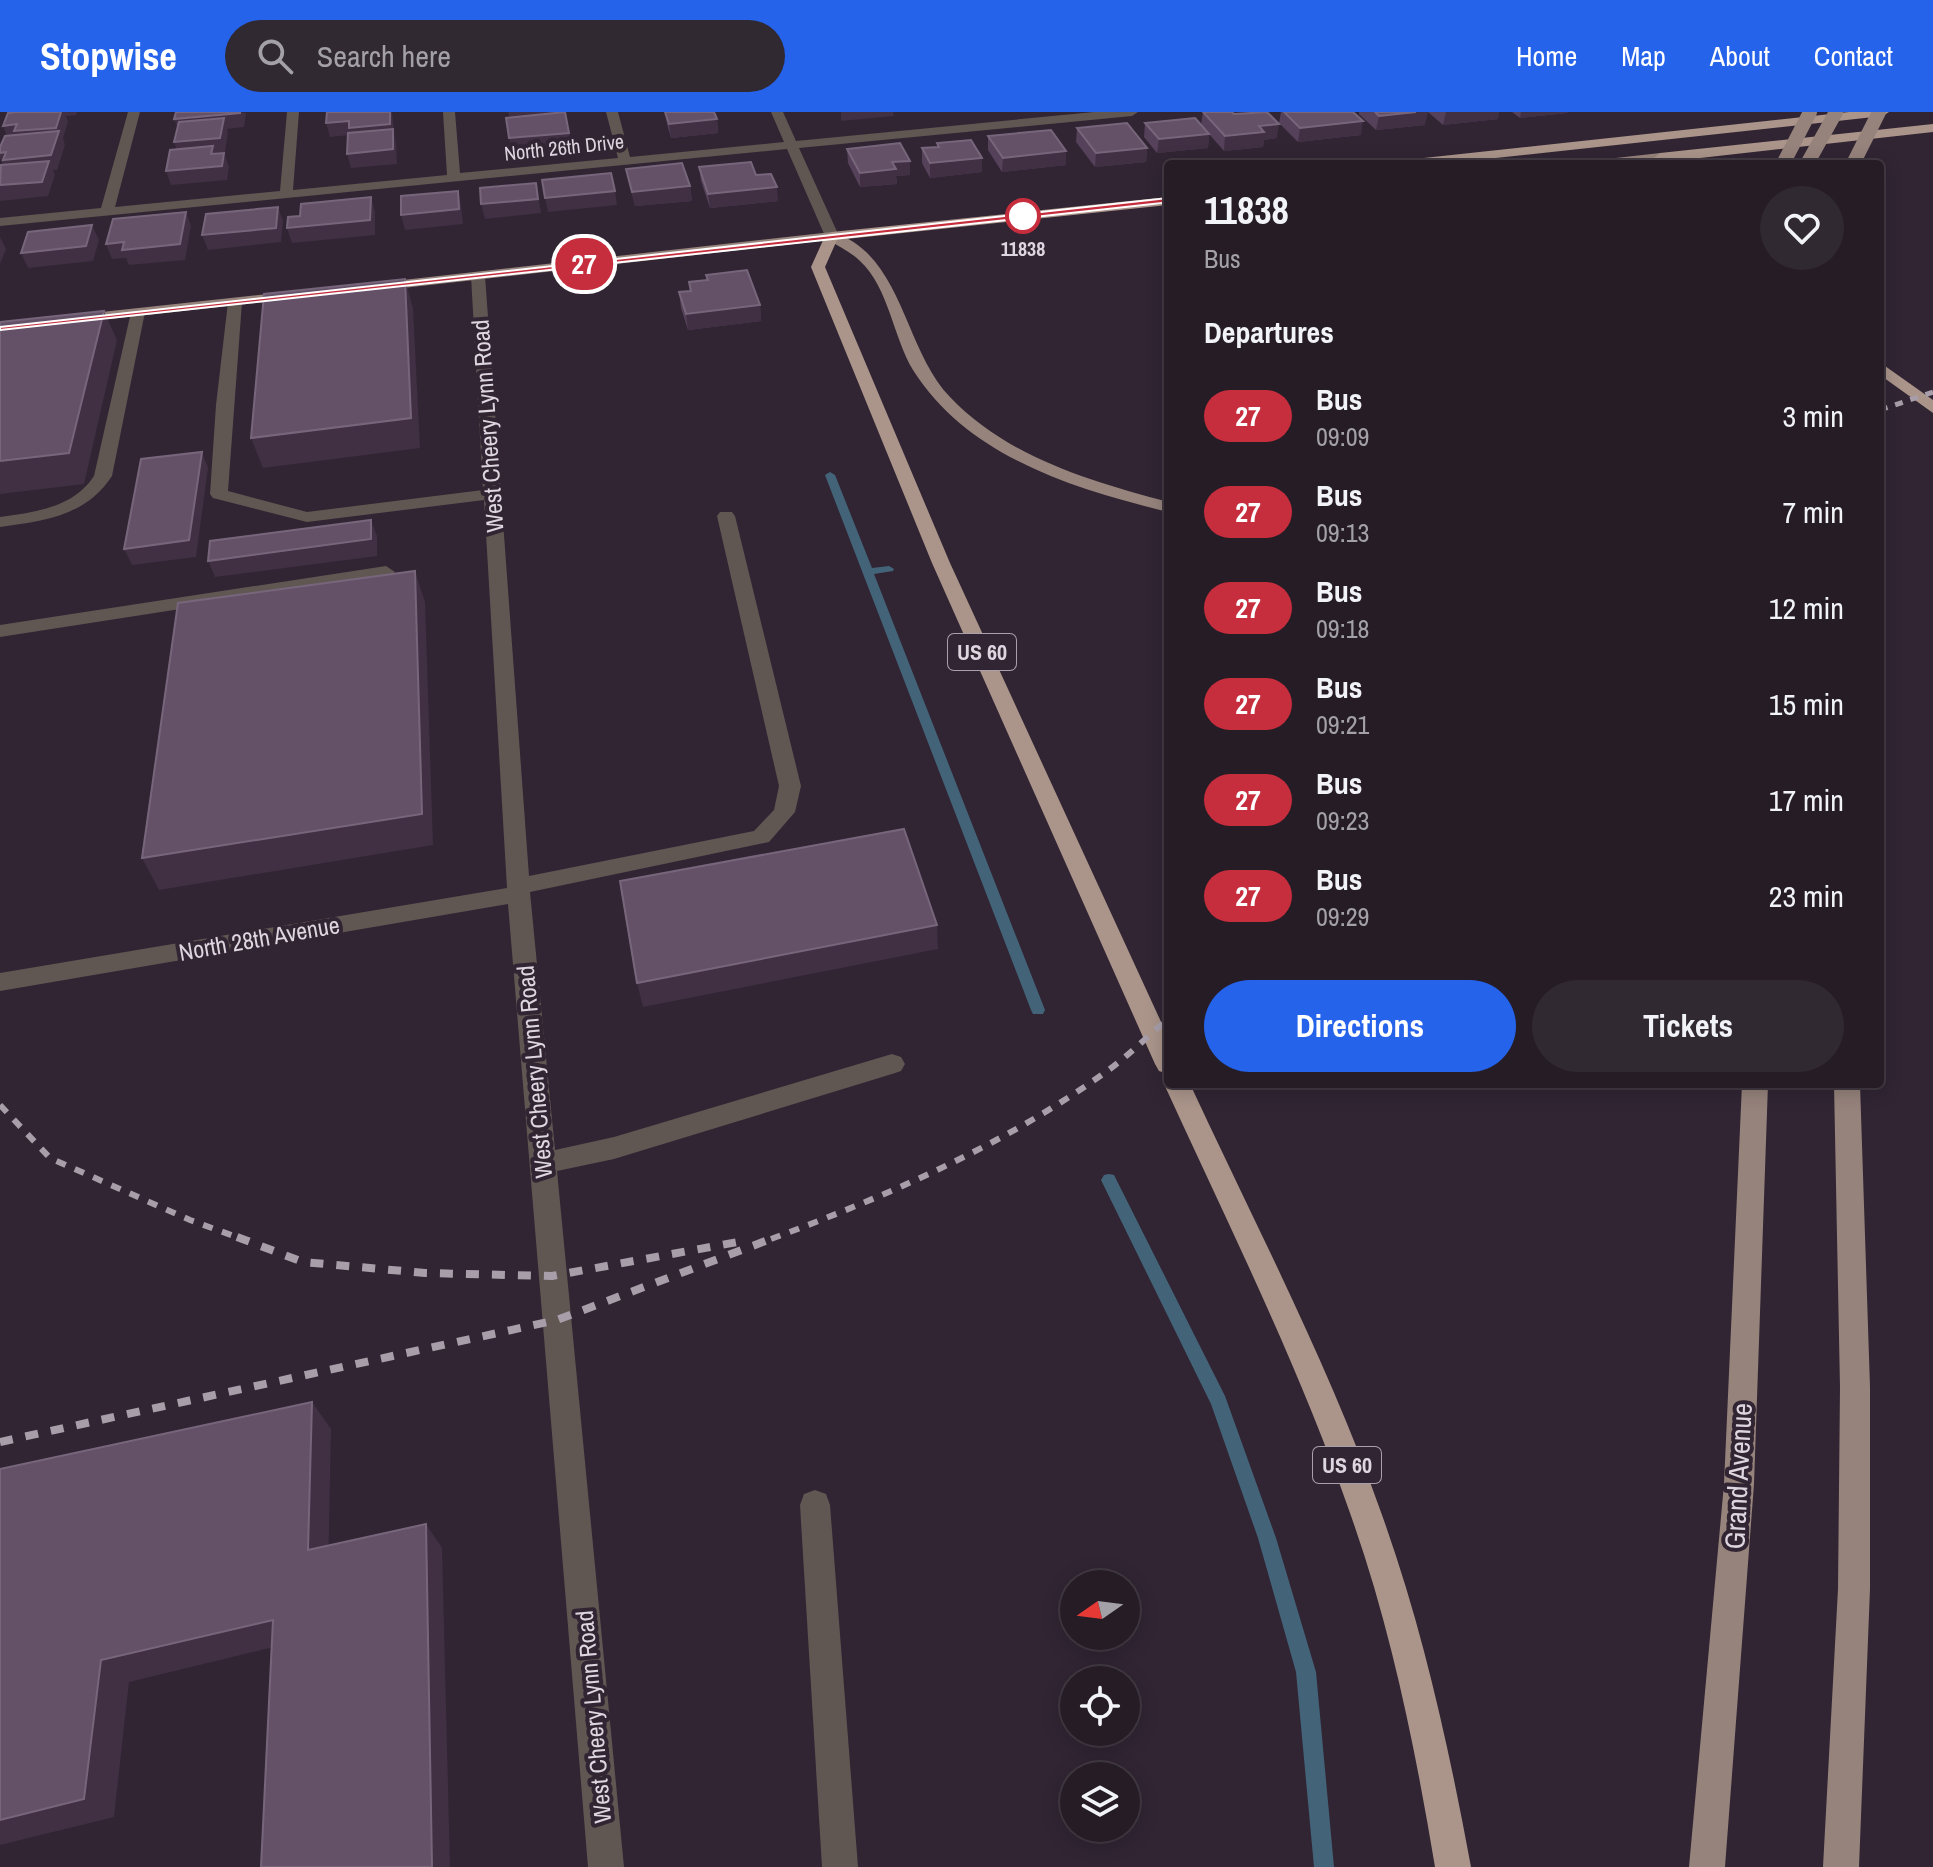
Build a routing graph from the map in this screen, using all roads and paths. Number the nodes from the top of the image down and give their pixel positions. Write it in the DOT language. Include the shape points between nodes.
graph roads {
  1 [pos="134,112"];
  2 [pos="293,112"];
  3 [pos="449,112"];
  4 [pos="612,112"];
  5 [pos="777,112"];
  6 [pos="945,112"];
  7 [pos="1132,112"];
  8 [pos="1810,112"];
  9 [pos="1836,112"];
  10 [pos="1881,112"];
  11 [pos="1110,113"];
  12 [pos="1933,128"];
  13 [pos="956,129"];
  14 [pos="1660,135"];
  15 [pos="792,145"];
  16 [pos="1440,160"];
  17 [pos="1542,160"];
  18 [pos="1656,160"];
  19 [pos="1785,160"];
  20 [pos="1809,160"];
  21 [pos="1855,160"];
  22 [pos="625,161"];
  23 [pos="454,178"];
  24 [pos="286,194"];
  25 [pos="1164,201"];
  26 [pos="107,212"];
  27 [pos="0,222"];
  28 [pos="832,236"];
  29 [pos="478,276"];
  30 [pos="356,289"];
  31 [pos="311,294"];
  32 [pos="235,302"];
  33 [pos="138,312"];
  34 [pos="61,320"];
  35 [pos="1885,371"];
  36 [pos="1933,408"];
  37 [pos="492,494"];
  38 [pos="1164,506"];
  39 [pos="726,516"];
  40 [pos="0,522"];
  41 [pos="386,572"];
  42 [pos="0,631"];
  43 [pos="518,890"];
  44 [pos="0,982"];
  45 [pos="1164,1055"];
  46 [pos="892,1064"];
  47 [pos="1179,1088"];
  48 [pos="1755,1088"];
  49 [pos="1847,1088"];
  50 [pos="543,1163"];
  51 [pos="815,1505"];
  52 [pos="606,1867"];
  53 [pos="840,1867"];
  54 [pos="1453,1867"];
  55 [pos="1707,1867"];
  56 [pos="1841,1867"];
  1 -- 26 [label="street"];
  2 -- 24 [label="street"];
  3 -- 23 [label="street"];
  4 -- 22 [label="street"];
  5 -- 15 [label="street"];
  6 -- 13 [label="street"];
  7 -- 11 [label="street, North 26th Drive"];
  8 -- 19 [label="main road, bridge"];
  9 -- 20 [label="main road, bridge"];
  10 -- 14 [label="highway"];
  10 -- 21 [label="main road, bridge"];
  11 -- 13 [label="street, North 26th Drive"];
  12 -- 18 [label="highway"];
  13 -- 15 [label="street, North 26th Drive"];
  14 -- 16 [label="highway"];
  14 -- 17 [label="highway"];
  15 -- 22 [label="street, North 26th Drive"];
  15 -- 28 [label="street"];
  22 -- 23 [label="street, North 26th Drive"];
  23 -- 24 [label="street, North 26th Drive"];
  24 -- 26 [label="street, North 26th Drive"];
  25 -- 28 [label="highway"];
  26 -- 27 [label="street, North 26th Drive"];
  28 -- 29 [label="main road"];
  28 -- 38 [label="main road" via="870,262 920,368 936,393 970,424 1041,466"];
  28 -- 45 [label="highway, US 60" via="818,267 941,563"];
  29 -- 30 [label="main road"];
  29 -- 37 [label="street, West Cheery Lynn Road"];
  31 -- 32 [label="main road"];
  32 -- 33 [label="main road"];
  32 -- 37 [label="street" via="219,494 307,517"];
  33 -- 34 [label="main road"];
  33 -- 40 [label="street" via="96,490 47,516"];
  35 -- 36 [label="highway"];
  37 -- 43 [label="street, West Cheery Lynn Road"];
  39 -- 43 [label="street, North 28th Avenue" via="790,786 784,812 761,837"];
  41 -- 42 [label="street"];
  43 -- 44 [label="street, North 28th Avenue"];
  43 -- 50 [label="street, West Cheery Lynn Road"];
  46 -- 50 [label="street" via="614,1148"];
  47 -- 54 [label="highway, US 60" via="1336,1433 1365,1513 1394,1598"];
  48 -- 55 [label="main road, Grand Avenue" via="1739,1484"];
  49 -- 56 [label="main road" via="1855,1357 1854,1589"];
  50 -- 52 [label="street, West Cheery Lynn Road"];
  51 -- 53 [label="street"];
}
